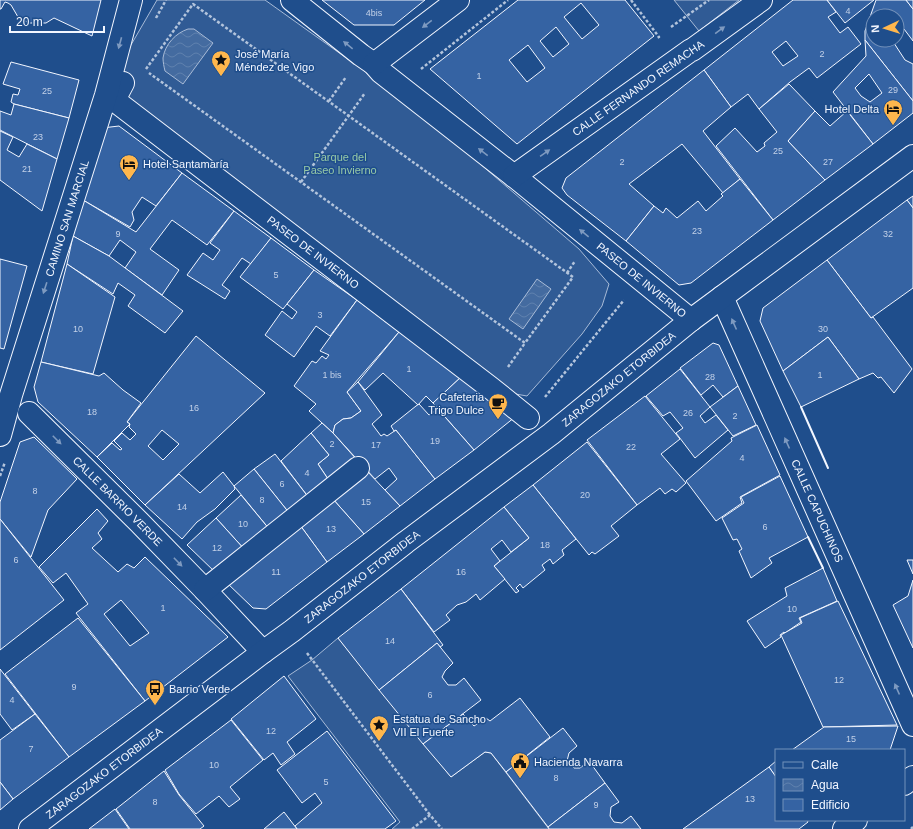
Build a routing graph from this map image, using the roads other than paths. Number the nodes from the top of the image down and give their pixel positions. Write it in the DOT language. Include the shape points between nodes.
graph roads {
  1 [pos="131,0"];
  2 [pos="292,0"];
  3 [pos="458,0"];
  4 [pos="761,0"];
  5 [pos="374,64"];
  6 [pos="123,83"];
  7 [pos="913,156"];
  8 [pos="514,176"];
  9 [pos="722,297"];
  10 [pos="691,320"];
  11 [pos="29,413"];
  12 [pos="528,418"];
  13 [pos="0,435"];
  14 [pos="358,468"];
  15 [pos="205,590"];
  16 [pos="263,652"];
  17 [pos="913,725"];
  18 [pos="913,777"];
  19 [pos="905,783"];
  20 [pos="855,821"];
  21 [pos="30,829"];
  22 [pos="844,829"];
  1 -- 13 [label="street, CAMINO SAN MARCIAL, one-way" via="106,95"];
  5 -- 2 [label="street, PASEO DE INVIERNO, one-way"];
  3 -- 5 [label="street, one-way"];
  8 -- 4 [label="street, CALLE FERNANDO REMACHA, one-way"];
  8 -- 5 [label="street, PASEO DE INVIERNO, one-way"];
  6 -- 12 [label="street, PASEO DE INVIERNO" via="114,100"];
  7 -- 9 [label="street"];
  10 -- 8 [label="street, PASEO DE INVIERNO, one-way"];
  9 -- 10 [label="street, ZARAGOZAKO ETORBIDEA"];
  17 -- 9 [label="street, CALLE CAPUCHINOS, one-way"];
  10 -- 16 [label="street, ZARAGOZAKO ETORBIDEA" via="551,434"];
  11 -- 15 [label="street, CALLE BARRIO VERDE, one-way"];
  14 -- 15 [label="street"];
  15 -- 16 [label="street, CALLE BARRIO VERDE"];
  16 -- 21 [label="street, ZARAGOZAKO ETORBIDEA"];
  18 -- 19 [label="street"];
  20 -- 22 [label="street"];
}
